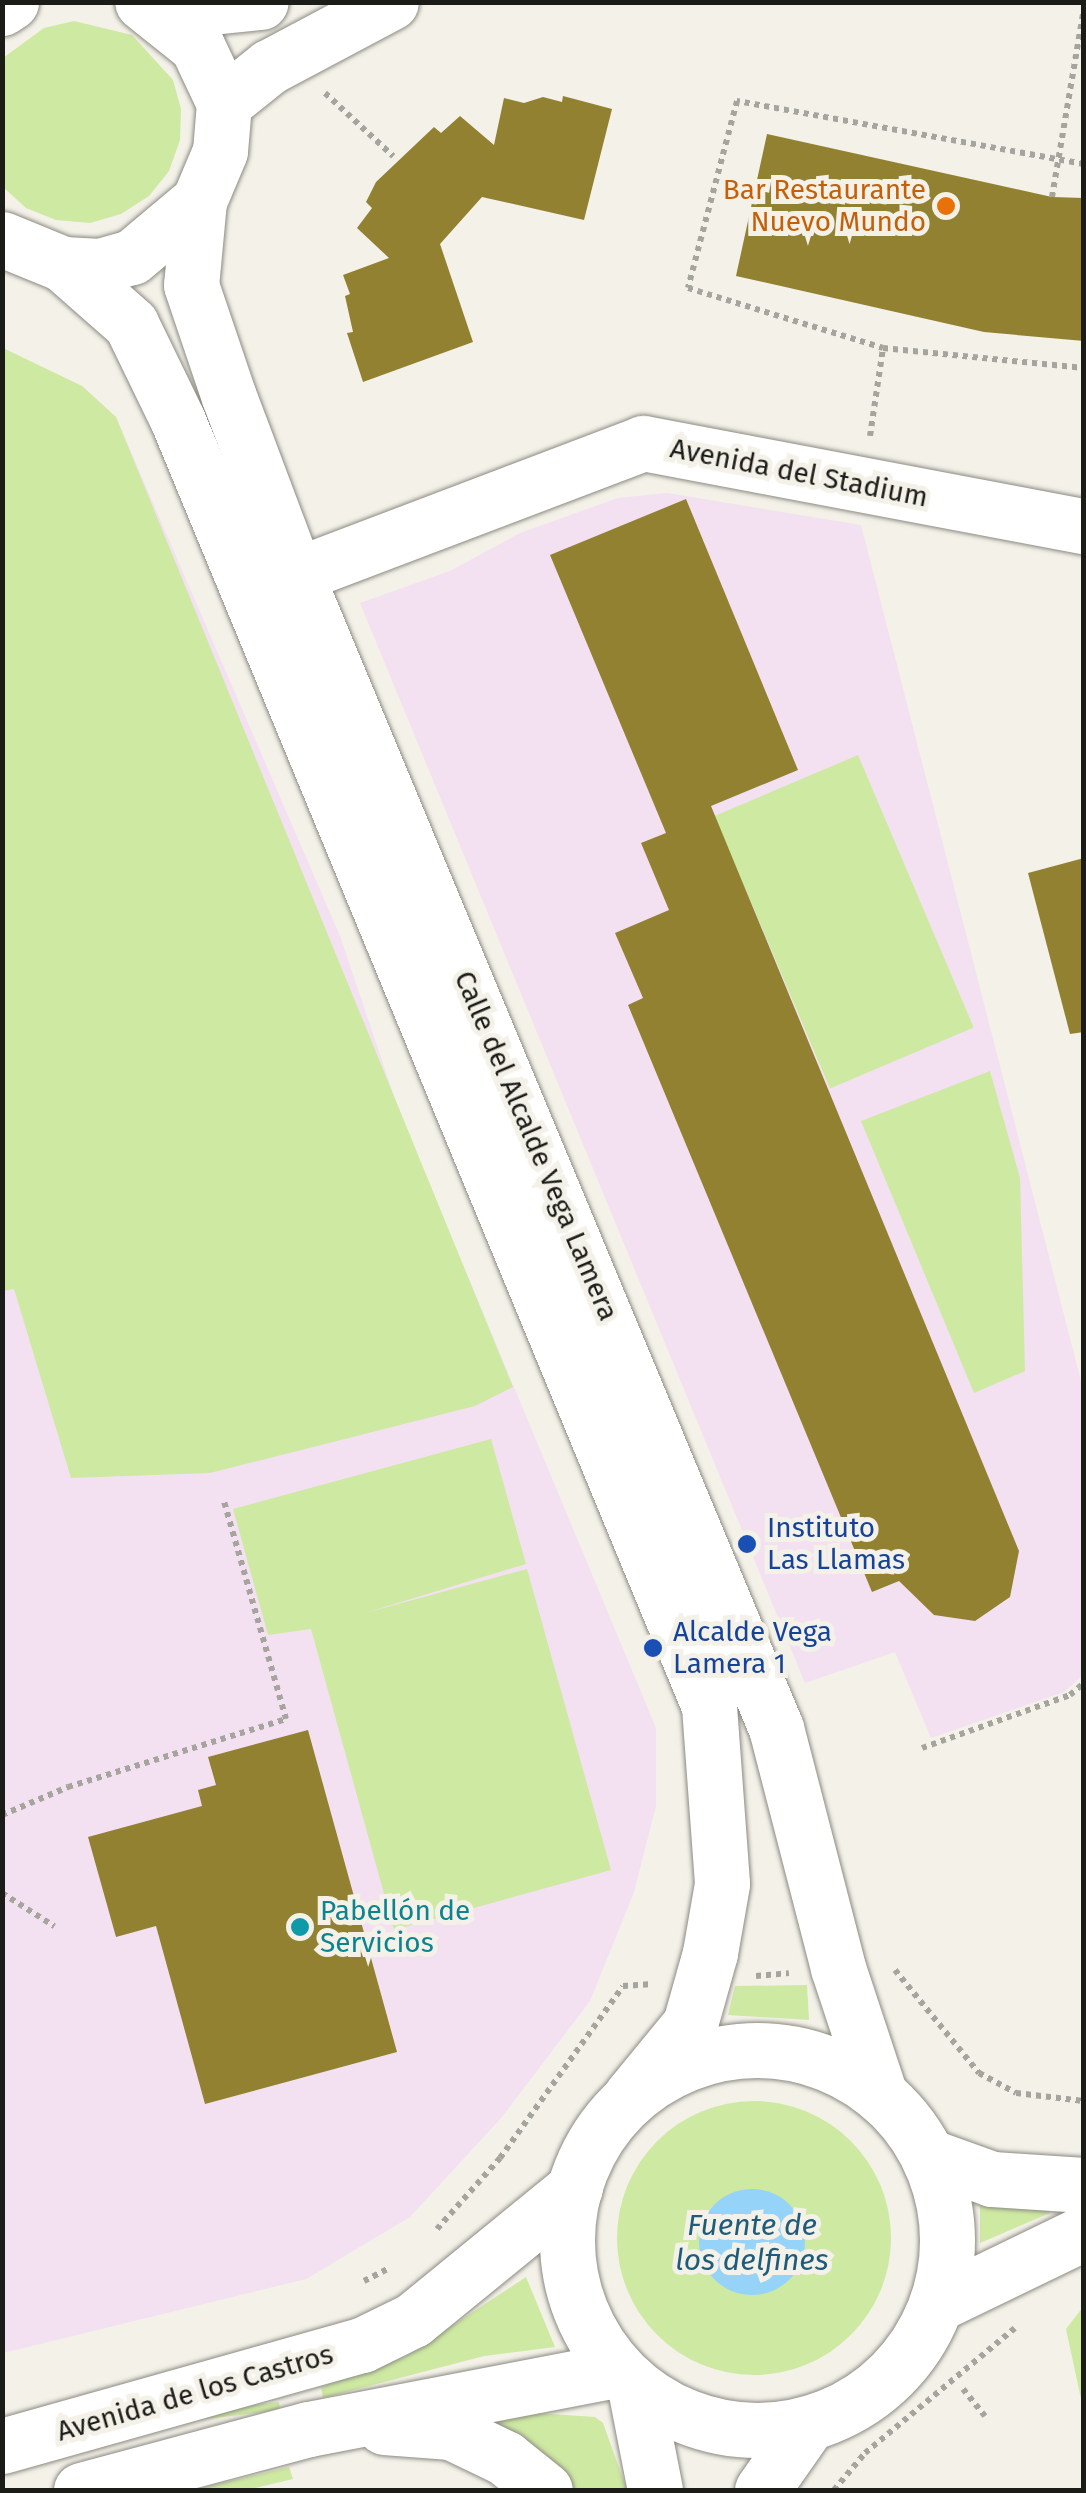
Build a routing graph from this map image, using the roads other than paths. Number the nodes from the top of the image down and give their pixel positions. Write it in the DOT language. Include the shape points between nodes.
graph roads {
  1 [pos="11,2"];
  2 [pos="262,2"];
  3 [pos="392,2"];
  4 [pos="145,4"];
  5 [pos="2,8"];
  6 [pos="224,102"];
  7 [pos="200,201"];
  8 [pos="2,239"];
  9 [pos="63,264"];
  10 [pos="1084,526"];
  11 [pos="296,575"];
  12 [pos="880,2096"];
  13 [pos="630,2097"];
  14 [pos="934,2158"];
  15 [pos="1084,2185"];
  16 [pos="575,2188"];
  17 [pos="1084,2234"];
  18 [pos="937,2304"];
  19 [pos="623,2382"];
  20 [pos="809,2422"];
  21 [pos="342,2423"];
  22 [pos="2,2446"];
  23 [pos="81,2490"];
  24 [pos="545,2490"];
  25 [pos="655,2490"];
  26 [pos="762,2490"];
  1 -- 5 [label="main road"];
  2 -- 4 [label="main road"];
  3 -- 6 [label="main road" via="288,58"];
  4 -- 6 [label="main road" via="197,46"];
  6 -- 7 [label="main road" via="220,151"];
  7 -- 9 [label="main road" via="132,257 100,266"];
  7 -- 11 [label="main road, Calle del Alcalde Vega Lamera" via="190,284"];
  8 -- 9 [label="main road"];
  9 -- 13 [label="main road, Calle del Alcalde Vega Lamera" via="131,324 178,421 709,1706 722,1884 710,1953 690,2024"];
  10 -- 11 [label="main road, Avenida del Stadium" via="643,443"];
  11 -- 12 [label="main road, Calle del Alcalde Vega Lamera" via="776,1728 838,1968"];
  12 -- 13 [label="main road" via="822,2059 763,2047 714,2052 666,2071"];
  12 -- 14 [label="main road"];
  13 -- 16 [label="main road, Calle del Alcalde Vega Lamera" via="594,2140"];
  14 -- 15 [label="main road" via="992,2180"];
  14 -- 18 [label="main road" via="949,2246"];
  16 -- 19 [label="main road" via="568,2264 585,2326"];
  16 -- 22 [label="main road, Avenida de los Castros" via="413,2320 362,2345"];
  17 -- 18 [label="main road"];
  18 -- 20 [label="main road" via="899,2367 860,2400"];
  19 -- 20 [label="main road" via="678,2417 716,2426"];
  19 -- 21 [label="main road"];
  19 -- 25 [label="main road"];
  20 -- 26 [label="main road"];
  21 -- 23 [label="main road"];
  21 -- 24 [label="main road" via="451,2432 505,2458"];
}
